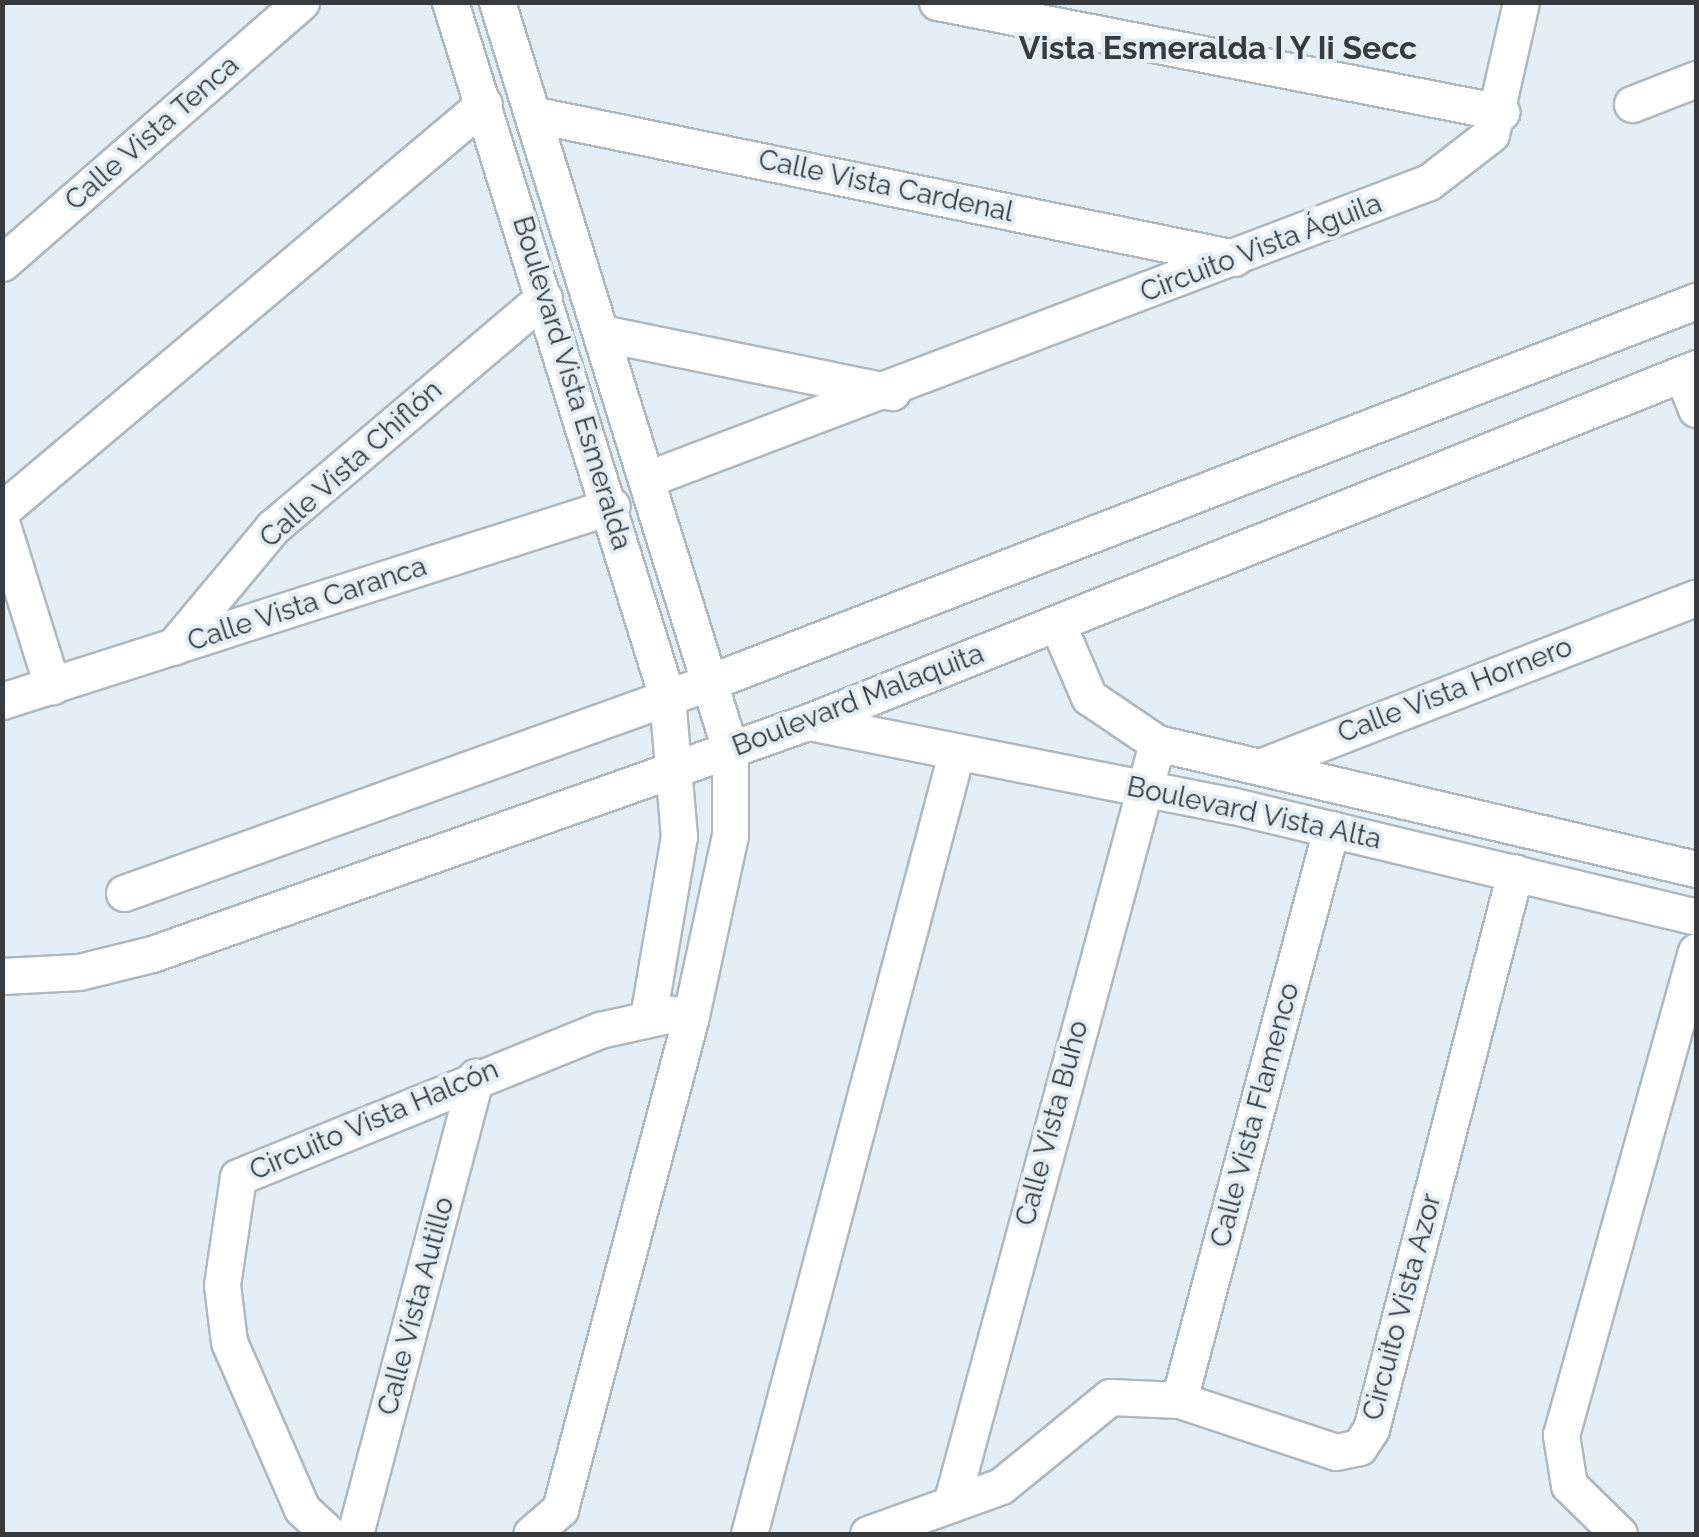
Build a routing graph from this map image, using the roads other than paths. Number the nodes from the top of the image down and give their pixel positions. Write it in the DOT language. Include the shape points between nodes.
graph roads {
  1 [pos="301,2"];
  2 [pos="450,2"];
  3 [pos="497,2"];
  4 [pos="937,2"];
  5 [pos="1522,2"];
  6 [pos="1696,78"];
  7 [pos="484,104"];
  8 [pos="1632,104"];
  9 [pos="1502,112"];
  10 [pos="536,115"];
  11 [pos="1236,258"];
  12 [pos="2,263"];
  13 [pos="544,297"];
  14 [pos="1696,302"];
  15 [pos="602,333"];
  16 [pos="1689,371"];
  17 [pos="893,392"];
  18 [pos="1696,409"];
  19 [pos="650,478"];
  20 [pos="612,506"];
  21 [pos="2,510"];
  22 [pos="2,525"];
  23 [pos="1696,598"];
  24 [pos="1057,623"];
  25 [pos="173,646"];
  26 [pos="710,682"];
  27 [pos="52,686"];
  28 [pos="667,697"];
  29 [pos="2,702"];
  30 [pos="808,722"];
  31 [pos="1156,743"];
  32 [pos="730,750"];
  33 [pos="956,754"];
  34 [pos="1264,763"];
  35 [pos="676,767"];
  36 [pos="1142,787"];
  37 [pos="1230,806"];
  38 [pos="1331,829"];
  39 [pos="1696,868"];
  40 [pos="1515,872"];
  41 [pos="124,893"];
  42 [pos="1696,917"];
  43 [pos="1696,951"];
  44 [pos="2,976"];
  45 [pos="649,1012"];
  46 [pos="690,1020"];
  47 [pos="476,1077"];
  48 [pos="1178,1400"];
  49 [pos="951,1504"];
  50 [pos="329,1534"];
  51 [pos="355,1534"];
  52 [pos="531,1534"];
  53 [pos="750,1534"];
  54 [pos="868,1534"];
  55 [pos="1619,1534"];
  1 -- 12 [label="street, Calle Vista Tenca"];
  2 -- 7 [label="street, Boulevard Vista Esmeralda"];
  3 -- 10 [label="street, Boulevard Vista Esmeralda"];
  4 -- 9 [label="street"];
  5 -- 9 [label="street, Circuito Vista Águila"];
  6 -- 8 [label="street"];
  7 -- 13 [label="street, Boulevard Vista Esmeralda"];
  7 -- 21 [label="street"];
  9 -- 11 [label="street, Circuito Vista Águila" via="1468,158 1430,182"];
  10 -- 11 [label="street, Calle Vista Cardenal"];
  10 -- 15 [label="street, Boulevard Vista Esmeralda"];
  11 -- 17 [label="street, Circuito Vista Águila"];
  13 -- 20 [label="street, Boulevard Vista Esmeralda"];
  13 -- 25 [label="street, Calle Vista Chiflón" via="274,527"];
  14 -- 26 [label="street"];
  15 -- 17 [label="street"];
  15 -- 19 [label="street, Boulevard Vista Esmeralda"];
  16 -- 18 [label="street"];
  16 -- 24 [label="street, Boulevard Malaquita"];
  17 -- 19 [label="street, Circuito Vista Águila"];
  19 -- 26 [label="street, Boulevard Vista Esmeralda"];
  20 -- 25 [label="street, Calle Vista Caranca"];
  20 -- 28 [label="street, Boulevard Vista Esmeralda"];
  22 -- 27 [label="street"];
  23 -- 34 [label="street, Calle Vista Hornero"];
  24 -- 30 [label="street, Boulevard Malaquita"];
  24 -- 31 [label="street, Boulevard Vista Alta" via="1089,698"];
  25 -- 27 [label="street, Calle Vista Caranca"];
  26 -- 28 [label="street"];
  26 -- 32 [label="street, Boulevard Vista Esmeralda"];
  27 -- 29 [label="street, Calle Vista Caranca"];
  28 -- 35 [label="street, Boulevard Vista Esmeralda"];
  28 -- 41 [label="street"];
  30 -- 32 [label="street, Boulevard Malaquita"];
  30 -- 33 [label="street, Boulevard Vista Alta"];
  31 -- 34 [label="street, Boulevard Vista Alta"];
  31 -- 36 [label="street, Calle Vista Buho"];
  32 -- 35 [label="street, Boulevard Malaquita"];
  32 -- 46 [label="street" via="730,835"];
  33 -- 36 [label="street, Boulevard Vista Alta"];
  33 -- 53 [label="street"];
  34 -- 37 [label="street"];
  34 -- 39 [label="street, Boulevard Vista Alta"];
  35 -- 44 [label="street, Boulevard Malaquita" via="152,954 78,972"];
  35 -- 45 [label="street" via="673,902"];
  36 -- 37 [label="street, Boulevard Vista Alta"];
  36 -- 49 [label="street, Calle Vista Buho"];
  37 -- 38 [label="street, Boulevard Vista Alta"];
  38 -- 40 [label="street, Boulevard Vista Alta"];
  38 -- 48 [label="street, Calle Vista Flamenco"];
  40 -- 42 [label="street, Boulevard Vista Alta"];
  40 -- 48 [label="street, Circuito Vista Azor" via="1372,1430 1359,1447 1336,1452"];
  43 -- 55 [label="street" via="1561,1435 1569,1485"];
  45 -- 46 [label="street"];
  45 -- 47 [label="street, Circuito Vista Halcón"];
  46 -- 52 [label="street" via="560,1509"];
  47 -- 50 [label="street, Circuito Vista Halcón" via="238,1177 222,1285 228,1342 302,1509"];
  47 -- 51 [label="street, Calle Vista Autillo"];
  48 -- 49 [label="street, Circuito Vista Azor" via="1110,1396 1001,1486"];
  49 -- 54 [label="street, Circuito Vista Azor"];
}
